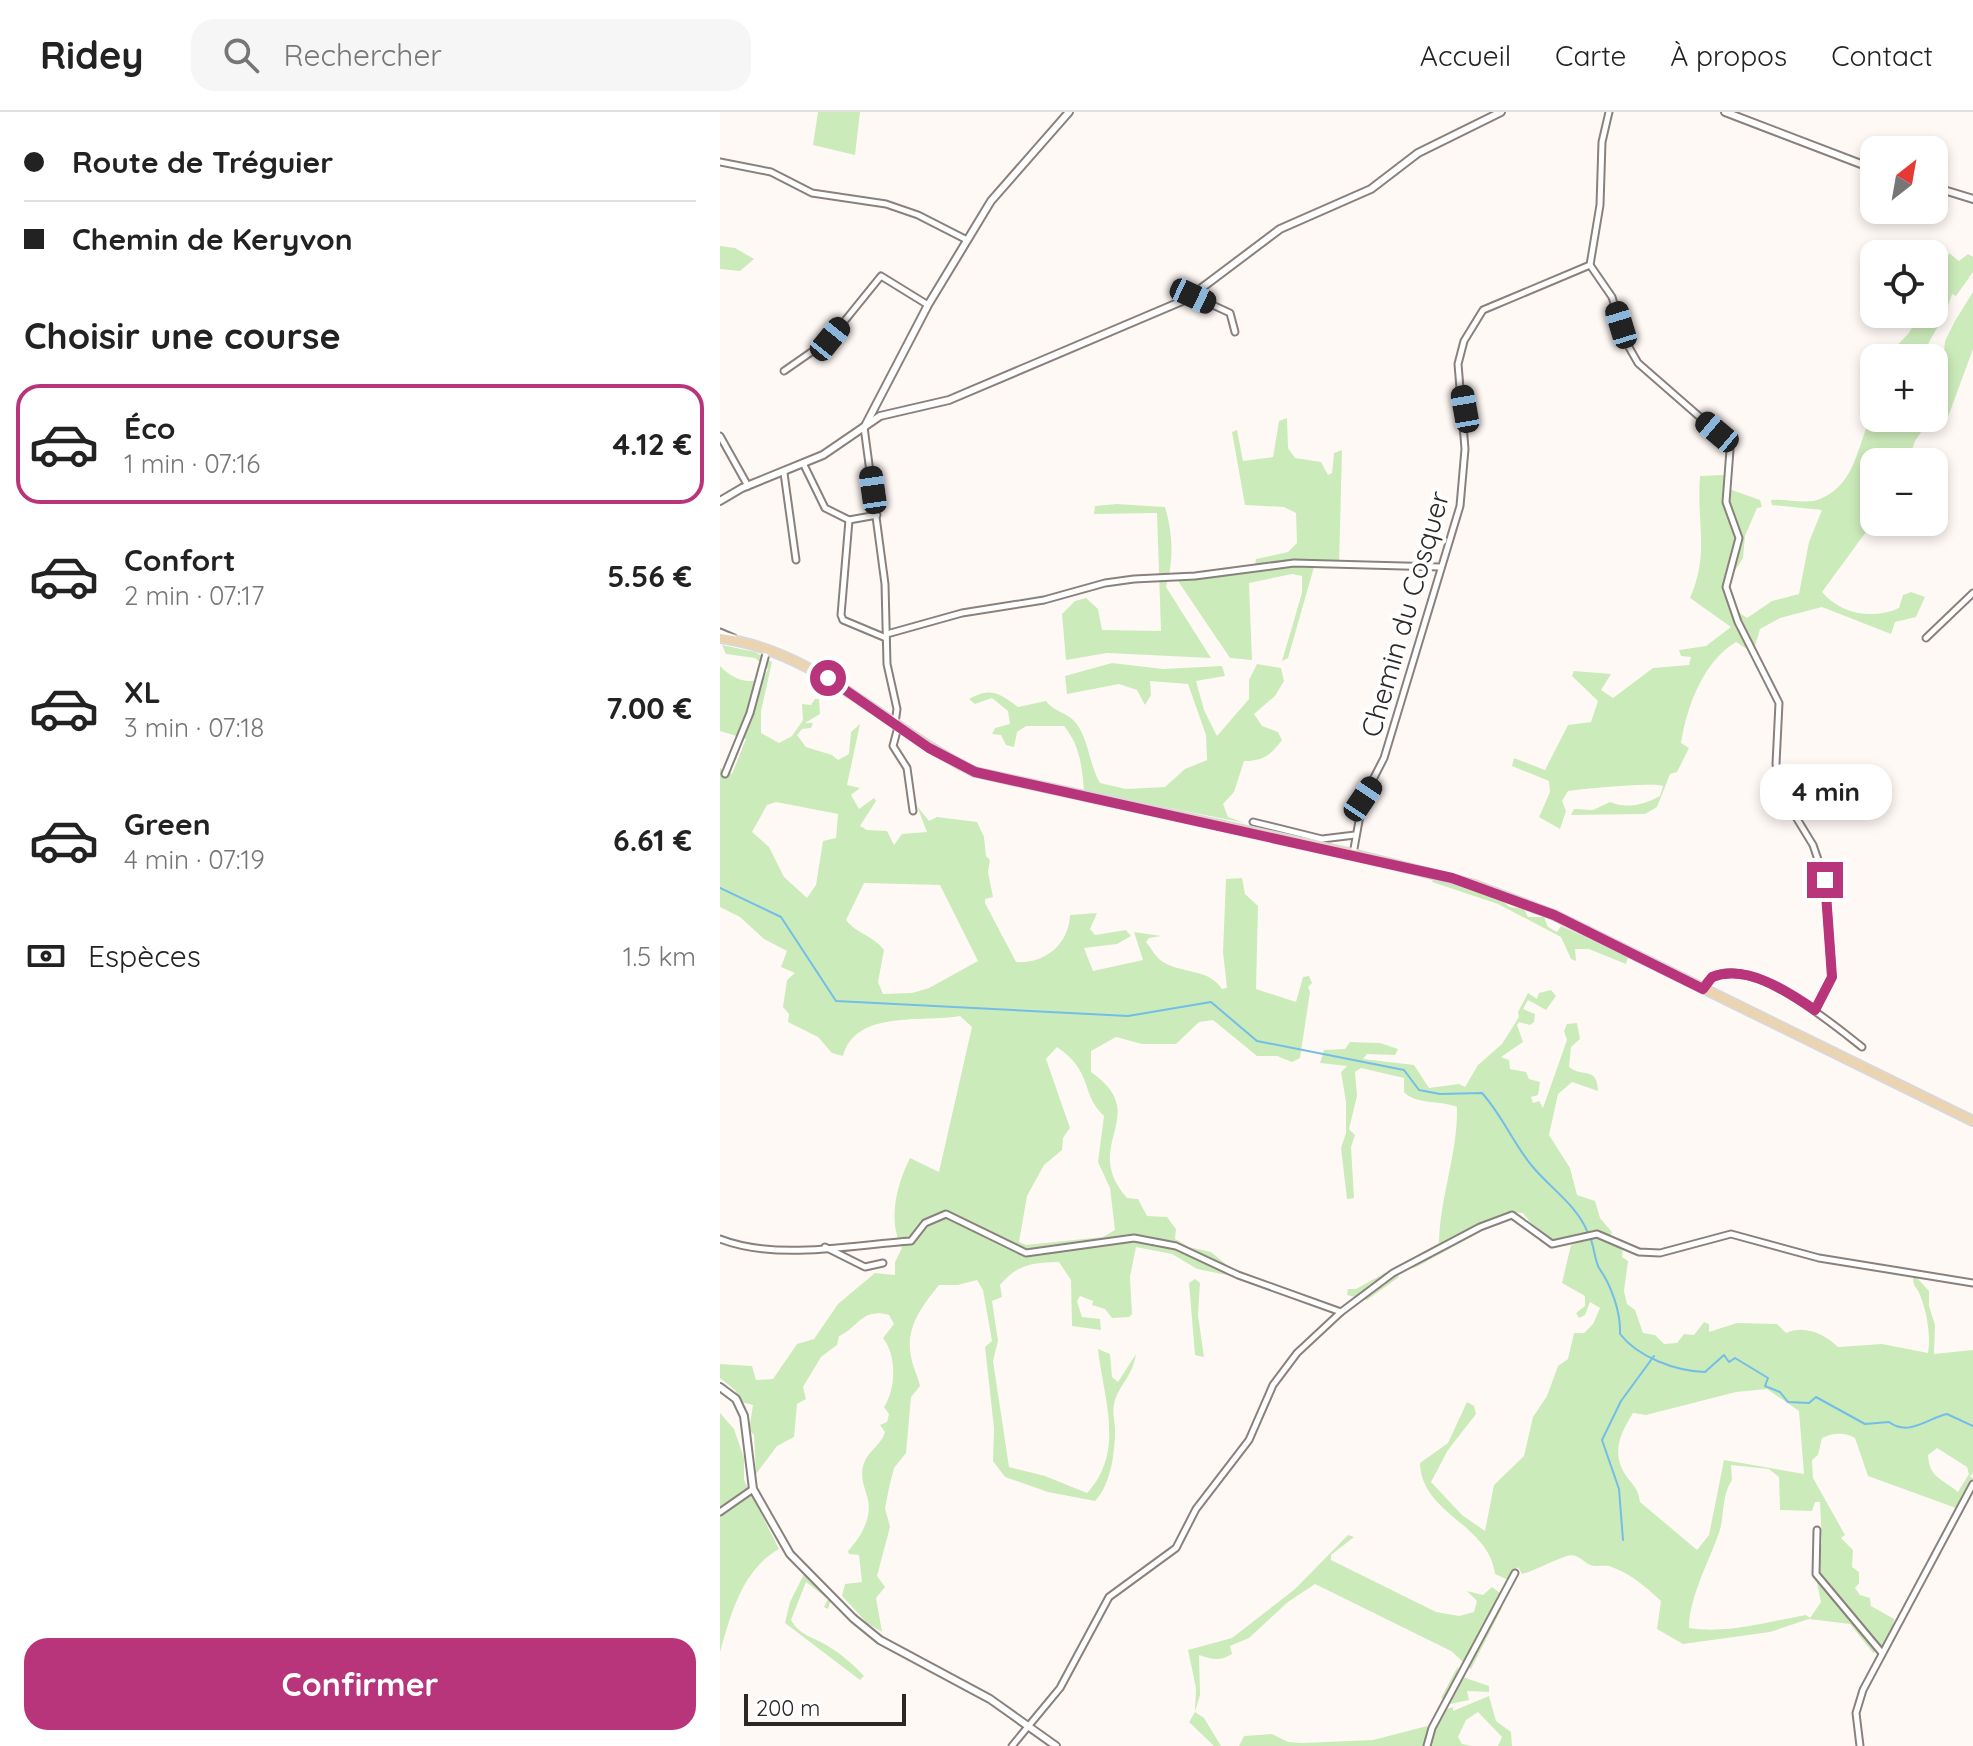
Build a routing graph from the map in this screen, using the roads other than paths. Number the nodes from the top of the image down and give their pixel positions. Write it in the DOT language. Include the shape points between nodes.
graph roads {
  1 [pos="1069,112"];
  2 [pos="1501,112"];
  3 [pos="1609,112"];
  4 [pos="1725,112"];
  5 [pos="720,162"];
  6 [pos="1860,164"];
  7 [pos="1948,191"];
  8 [pos="1973,199"];
  9 [pos="967,240"];
  10 [pos="1590,265"];
  11 [pos="1193,296"];
  12 [pos="928,305"];
  13 [pos="1235,332"];
  14 [pos="784,371"];
  15 [pos="864,427"];
  16 [pos="720,436"];
  17 [pos="804,465"];
  18 [pos="784,473"];
  19 [pos="748,486"];
  20 [pos="720,501"];
  21 [pos="877,515"];
  22 [pos="849,520"];
  23 [pos="796,560"];
  24 [pos="1440,567"];
  25 [pos="1973,593"];
  26 [pos="720,635"];
  27 [pos="887,636"];
  28 [pos="1926,638"];
  29 [pos="767,650"];
  30 [pos="896,726"];
  31 [pos="725,774"];
  32 [pos="913,811"];
  33 [pos="1253,822"];
  34 [pos="1355,835"];
  35 [pos="1353,854"];
  36 [pos="1703,989"];
  37 [pos="1815,1010"];
  38 [pos="1862,1047"];
  39 [pos="1973,1121"];
  40 [pos="720,1239"];
  41 [pos="824,1247"];
  42 [pos="883,1263"];
  43 [pos="1973,1283"];
  44 [pos="1341,1312"];
  45 [pos="720,1387"];
  46 [pos="1973,1484"];
  47 [pos="753,1489"];
  48 [pos="720,1512"];
  49 [pos="1817,1530"];
  50 [pos="1515,1573"];
  51 [pos="1882,1653"];
  52 [pos="1029,1724"];
  53 [pos="1012,1746"];
  54 [pos="1056,1746"];
  55 [pos="1427,1746"];
  56 [pos="1860,1746"];
  1 -- 9 [label="street" via="995,195"];
  2 -- 11 [label="street" via="1418,153 1371,189 1280,229"];
  3 -- 10 [label="street"];
  4 -- 6 [label="street"];
  5 -- 9 [label="street" via="771,172 812,193 886,204"];
  7 -- 8 [label="street"];
  9 -- 12 [label="street"];
  10 -- 24 [label="street, Chemin du Cosquer" via="1483,310 1464,341 1458,371 1465,409 1465,475"];
  10 -- 37 [label="street" via="1612,297 1638,363 1717,432 1730,450 1726,502 1739,538 1726,587 1779,703 1780,791 1813,845 1825,880 1832,977"];
  11 -- 13 [label="street" via="1230,313"];
  11 -- 15 [label="street" via="1021,372 940,403 896,410"];
  12 -- 14 [label="street" via="881,276 830,339"];
  12 -- 15 [label="street"];
  15 -- 17 [label="street"];
  15 -- 21 [label="street"];
  16 -- 19 [label="street"];
  17 -- 18 [label="street"];
  17 -- 22 [label="street" via="825,508"];
  18 -- 19 [label="street"];
  18 -- 23 [label="street"];
  19 -- 20 [label="street"];
  21 -- 22 [label="street"];
  21 -- 27 [label="street"];
  22 -- 27 [label="street" via="841,615"];
  24 -- 27 [label="street" via="1294,563 1134,579 962,613"];
  24 -- 34 [label="street, Chemin du Cosquer" via="1392,733 1363,799"];
  25 -- 28 [label="street"];
  26 -- 29 [label="main road"];
  27 -- 30 [label="street"];
  29 -- 30 [label="main road" via="828,678"];
  29 -- 31 [label="street" via="750,713"];
  30 -- 32 [label="street" via="893,746 907,768"];
  30 -- 35 [label="main road" via="953,761 1002,780"];
  33 -- 34 [label="street" via="1322,839"];
  34 -- 35 [label="street, Chemin du Cosquer"];
  35 -- 36 [label="main road" via="1452,878 1527,904"];
  36 -- 37 [label="street" via="1712,977 1737,974 1783,989"];
  36 -- 39 [label="main road"];
  37 -- 38 [label="street"];
  40 -- 41 [label="street" via="736,1245"];
  41 -- 42 [label="street" via="865,1267"];
  41 -- 44 [label="street" via="911,1241 925,1223 946,1214 1026,1253 1134,1238 1176,1246"];
  43 -- 44 [label="street" via="1819,1258 1731,1234 1660,1253 1639,1252 1597,1234 1552,1244 1512,1215 1393,1273"];
  44 -- 52 [label="street" via="1283,1370 1249,1440 1196,1509 1172,1553 1103,1605 1070,1672"];
  45 -- 47 [label="street" via="736,1399 744,1416"];
  46 -- 51 [label="street"];
  47 -- 48 [label="street"];
  47 -- 52 [label="street" via="790,1554 870,1633"];
  49 -- 51 [label="street" via="1816,1574"];
  50 -- 55 [label="street"];
  51 -- 56 [label="street" via="1856,1713"];
  52 -- 53 [label="street"];
  52 -- 54 [label="street"];
}
